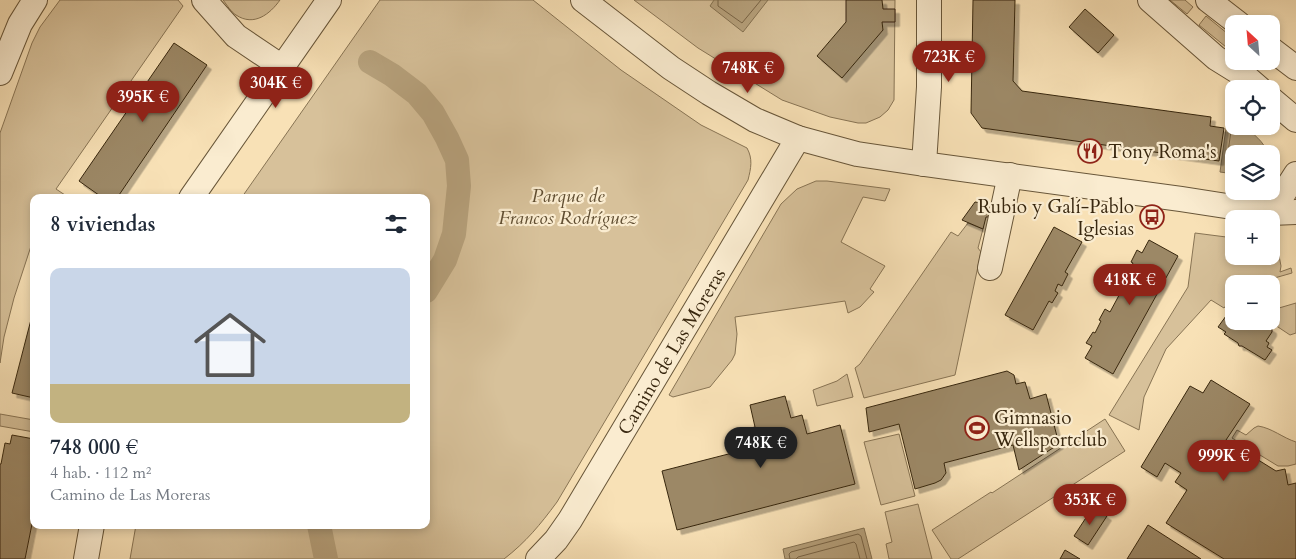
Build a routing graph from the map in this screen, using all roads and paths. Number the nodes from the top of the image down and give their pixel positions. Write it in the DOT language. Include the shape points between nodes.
graph roads {
  1 [pos="35,0"];
  2 [pos="204,0"];
  3 [pos="329,0"];
  4 [pos="583,0"];
  5 [pos="929,0"];
  6 [pos="1150,0"];
  7 [pos="1208,0"];
  8 [pos="1227,15"];
  9 [pos="1280,56"];
  10 [pos="282,67"];
  11 [pos="1296,68"];
  12 [pos="0,73"];
  13 [pos="1250,80"];
  14 [pos="1280,108"];
  15 [pos="1294,122"];
  16 [pos="798,138"];
  17 [pos="924,164"];
  18 [pos="1296,174"];
  19 [pos="1010,175"];
  20 [pos="194,194"];
  21 [pos="1251,210"];
  22 [pos="1273,210"];
  23 [pos="1296,212"];
  24 [pos="1280,213"];
  25 [pos="990,268"];
  26 [pos="91,529"];
  27 [pos="86,559"];
  28 [pos="538,559"];
  1 -- 12 [label="street" via="20,24"];
  2 -- 10 [label="street" via="236,36"];
  3 -- 10 [label="street"];
  4 -- 16 [label="street" via="708,94 755,120"];
  5 -- 17 [label="street" via="929,88"];
  6 -- 13 [label="street" via="1216,58"];
  7 -- 8 [label="street"];
  9 -- 11 [label="street"];
  10 -- 20 [label="street"];
  14 -- 15 [label="street"];
  16 -- 17 [label="street" via="857,154"];
  16 -- 28 [label="street, Camino de Las Moreras" via="570,520"];
  17 -- 19 [label="street"];
  18 -- 22 [label="street"];
  19 -- 21 [label="street"];
  19 -- 25 [label="street"];
  23 -- 24 [label="street"];
  26 -- 27 [label="street"];
}
